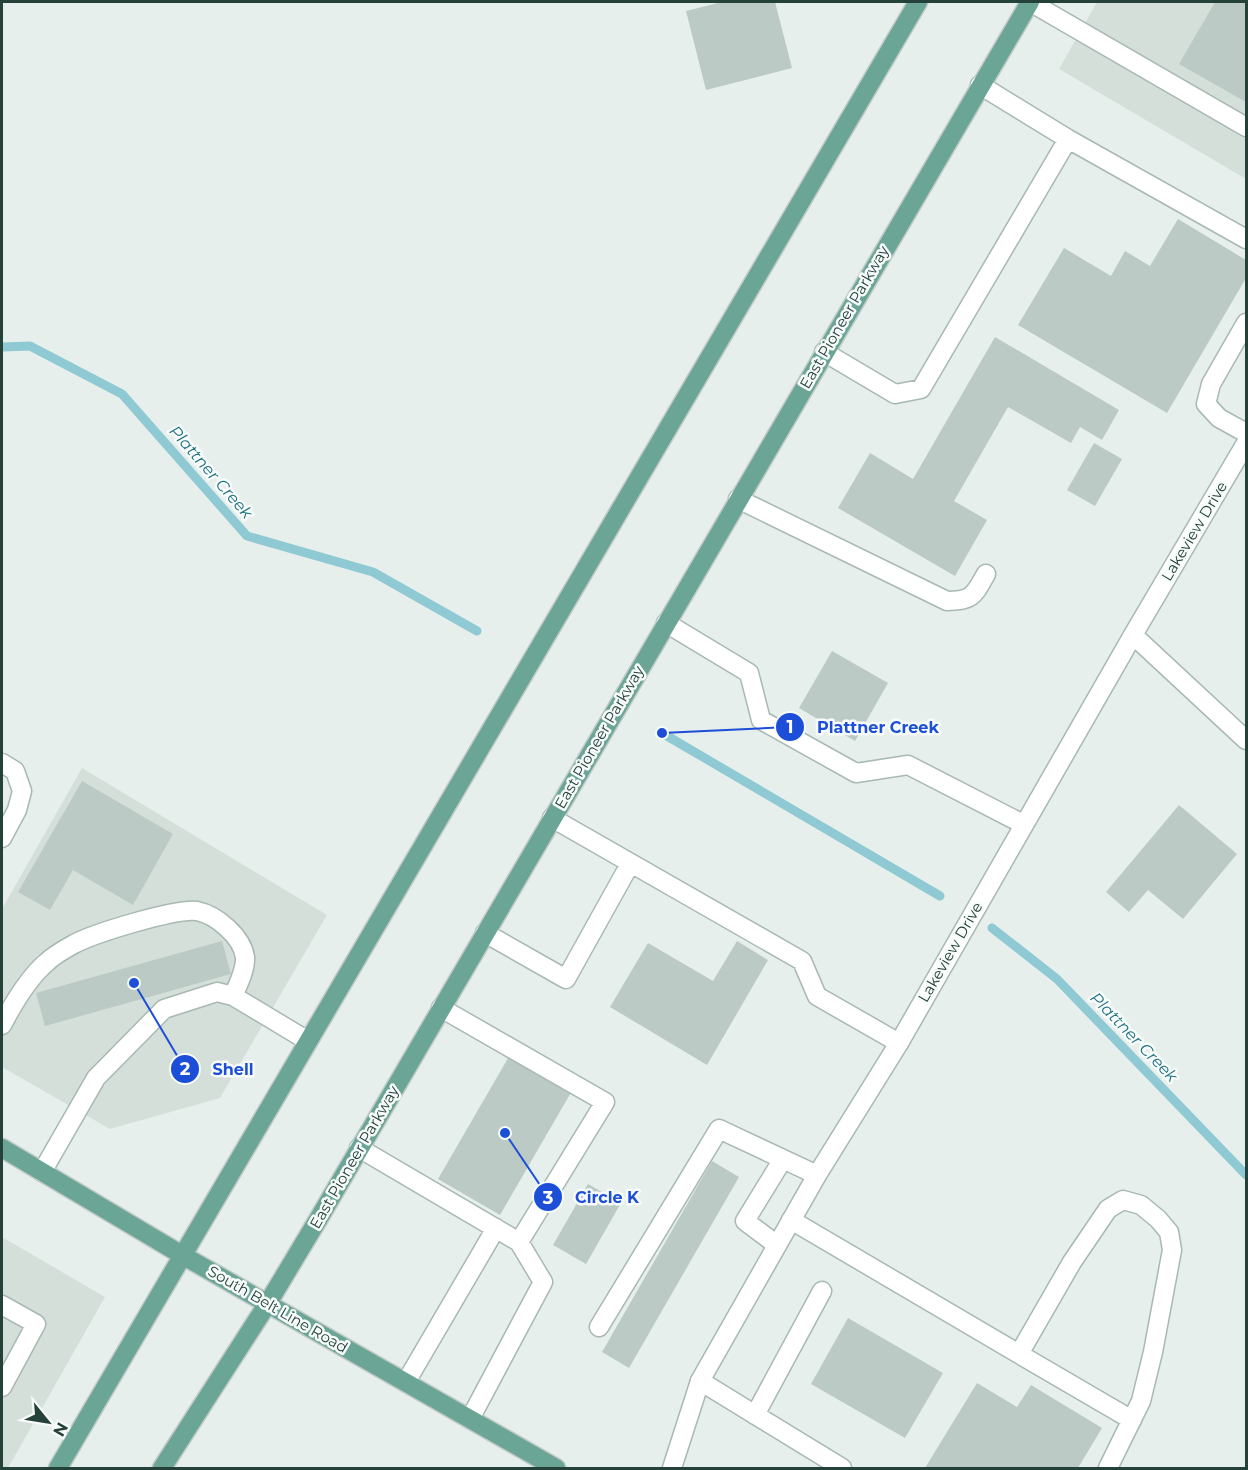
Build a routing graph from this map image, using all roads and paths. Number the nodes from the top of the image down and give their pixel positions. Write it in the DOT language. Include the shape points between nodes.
graph roads {
  1 [pos="918,2"];
  2 [pos="1030,2"];
  3 [pos="980,86"];
  4 [pos="1246,127"];
  5 [pos="1068,139"];
  6 [pos="1246,239"];
  7 [pos="1246,322"];
  8 [pos="824,352"];
  9 [pos="1246,433"];
  10 [pos="1246,443"];
  11 [pos="738,498"];
  12 [pos="986,574"];
  13 [pos="666,623"];
  14 [pos="1133,634"];
  15 [pos="1246,740"];
  16 [pos="2,763"];
  17 [pos="552,818"];
  18 [pos="1023,824"];
  19 [pos="2,838"];
  20 [pos="630,864"];
  21 [pos="485,933"];
  22 [pos="233,996"];
  23 [pos="441,1008"];
  24 [pos="2,1025"];
  25 [pos="308,1041"];
  26 [pos="899,1043"];
  27 [pos="2,1148"];
  28 [pos="359,1148"];
  29 [pos="783,1159"];
  30 [pos="42,1172"];
  31 [pos="817,1175"];
  32 [pos="791,1220"];
  33 [pos="496,1228"];
  34 [pos="519,1242"];
  35 [pos="777,1245"];
  36 [pos="182,1255"];
  37 [pos="822,1291"];
  38 [pos="268,1303"];
  39 [pos="2,1305"];
  40 [pos="598,1327"];
  41 [pos="1019,1354"];
  42 [pos="700,1381"];
  43 [pos="406,1382"];
  44 [pos="2,1387"];
  45 [pos="755,1415"];
  46 [pos="470,1419"];
  47 [pos="1132,1420"];
  48 [pos="58,1468"];
  49 [pos="162,1468"];
  50 [pos="556,1468"];
  51 [pos="672,1468"];
  52 [pos="842,1468"];
  53 [pos="1108,1468"];
  1 -- 25 [label="main road"];
  2 -- 3 [label="main road, East Pioneer Parkway"];
  2 -- 4 [label="street"];
  3 -- 5 [label="street"];
  3 -- 8 [label="main road, East Pioneer Parkway"];
  5 -- 6 [label="street"];
  5 -- 8 [label="street" via="921,389 895,394"];
  7 -- 9 [label="street" via="1211,384 1206,404 1219,418"];
  8 -- 11 [label="main road, East Pioneer Parkway"];
  10 -- 14 [label="street, Lakeview Drive"];
  11 -- 12 [label="street" via="947,601 963,601 975,593"];
  11 -- 13 [label="main road, East Pioneer Parkway"];
  13 -- 17 [label="main road, East Pioneer Parkway"];
  13 -- 18 [label="street" via="749,673 760,720 856,773 908,765"];
  14 -- 15 [label="street"];
  14 -- 18 [label="street, Lakeview Drive"];
  16 -- 19 [label="street" via="15,771 22,791"];
  17 -- 20 [label="street"];
  17 -- 21 [label="main road, East Pioneer Parkway"];
  18 -- 26 [label="street, Lakeview Drive"];
  20 -- 21 [label="street" via="566,979"];
  20 -- 26 [label="street" via="802,962 817,996"];
  21 -- 23 [label="main road, East Pioneer Parkway"];
  22 -- 24 [label="street" via="245,958 240,944 225,926 210,917 198,911 179,911 74,944 46,962 14,1001"];
  22 -- 25 [label="street"];
  22 -- 30 [label="street" via="217,992 164,1010 96,1078"];
  23 -- 28 [label="main road, East Pioneer Parkway"];
  23 -- 34 [label="street" via="605,1102"];
  25 -- 36 [label="main road"];
  26 -- 31 [label="street, Lakeview Drive"];
  27 -- 30 [label="main road, South Belt Line Road"];
  28 -- 33 [label="street"];
  28 -- 38 [label="main road, East Pioneer Parkway"];
  29 -- 31 [label="street"];
  29 -- 35 [label="street" via="745,1221"];
  29 -- 40 [label="street" via="719,1129"];
  30 -- 36 [label="main road, South Belt Line Road"];
  31 -- 32 [label="street, Lakeview Drive"];
  32 -- 35 [label="street, Lakeview Drive"];
  32 -- 41 [label="street"];
  33 -- 34 [label="street"];
  33 -- 43 [label="street"];
  34 -- 46 [label="street" via="543,1282"];
  35 -- 42 [label="street, Lakeview Drive"];
  36 -- 38 [label="main road, South Belt Line Road"];
  36 -- 48 [label="main road"];
  37 -- 45 [label="street"];
  38 -- 43 [label="main road, South Belt Line Road"];
  38 -- 49 [label="main road, East Pioneer Parkway"];
  39 -- 44 [label="street" via="36,1324"];
  41 -- 47 [label="street"];
  41 -- 47 [label="street" via="1108,1209 1123,1200 1141,1205 1169,1232 1172,1250 1153,1352"];
  42 -- 45 [label="street"];
  42 -- 51 [label="street, Lakeview Drive"];
  43 -- 46 [label="main road, South Belt Line Road"];
  45 -- 52 [label="street"];
  46 -- 50 [label="main road, South Belt Line Road"];
  47 -- 53 [label="street"];
}
